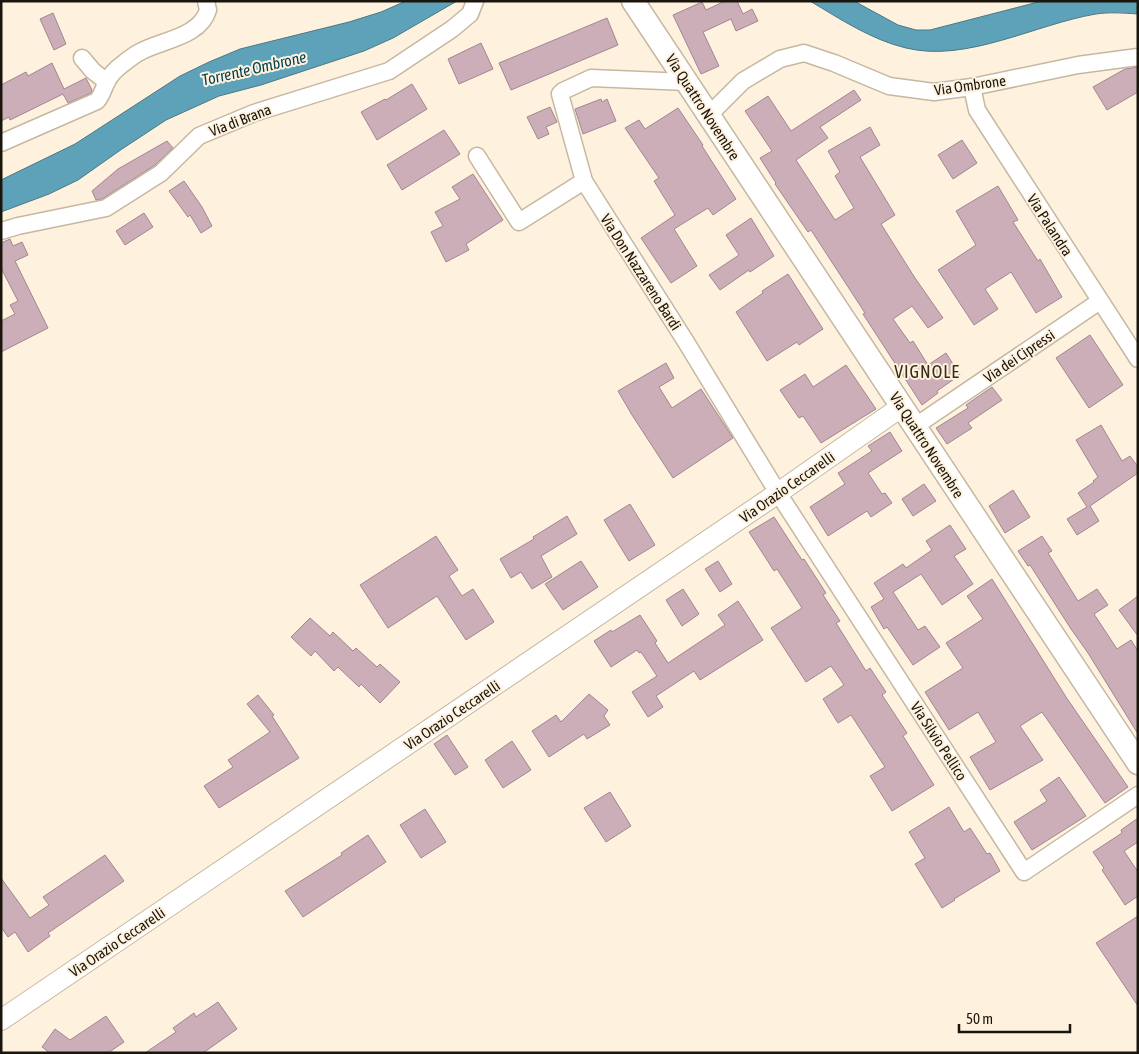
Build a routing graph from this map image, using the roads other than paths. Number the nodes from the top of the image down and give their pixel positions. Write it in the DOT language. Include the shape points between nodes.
graph roads {
  1 [pos="206,1"];
  2 [pos="474,1"];
  3 [pos="633,1"];
  4 [pos="1138,57"];
  5 [pos="82,58"];
  6 [pos="107,82"];
  7 [pos="687,82"];
  8 [pos="972,87"];
  9 [pos="708,115"];
  10 [pos="1,144"];
  11 [pos="477,156"];
  12 [pos="584,181"];
  13 [pos="1,231"];
  14 [pos="1100,301"];
  15 [pos="1138,358"];
  16 [pos="902,407"];
  17 [pos="914,427"];
  18 [pos="778,494"];
  19 [pos="1138,763"];
  20 [pos="1138,795"];
  21 [pos="1,1020"];
  1 -- 6 [label="street" via="207,16 198,26 141,51 117,69"];
  2 -- 13 [label="street, Via di Brana" via="470,14 452,29 389,71 254,113 199,136 161,173 106,208"];
  3 -- 7 [label="main road, Via Quattro Novembre"];
  4 -- 8 [label="street, Via Ombrone" via="1078,65"];
  5 -- 6 [label="street"];
  6 -- 10 [label="street" via="101,97 92,104"];
  7 -- 9 [label="main road, Via Quattro Novembre"];
  7 -- 12 [label="street, Via Don Nazzareno Bardi" via="591,78 563,91 560,94"];
  8 -- 9 [label="street, Via Ombrone" via="934,92 889,86 804,53 780,59 743,81"];
  8 -- 14 [label="street, Via Palandra" via="976,110"];
  9 -- 16 [label="main road, Via Quattro Novembre"];
  11 -- 12 [label="street" via="519,222"];
  12 -- 18 [label="street, Via Don Nazzareno Bardi"];
  14 -- 15 [label="street, Via Palandra"];
  14 -- 17 [label="street, Via dei Cipressi"];
  16 -- 17 [label="main road, Via Quattro Novembre"];
  16 -- 18 [label="street, Via Orazio Ceccarelli"];
  17 -- 19 [label="main road, Via Quattro Novembre"];
  18 -- 20 [label="street, Via Silvio Pellico" via="1024,872"];
  18 -- 21 [label="street, Via Orazio Ceccarelli"];
}
